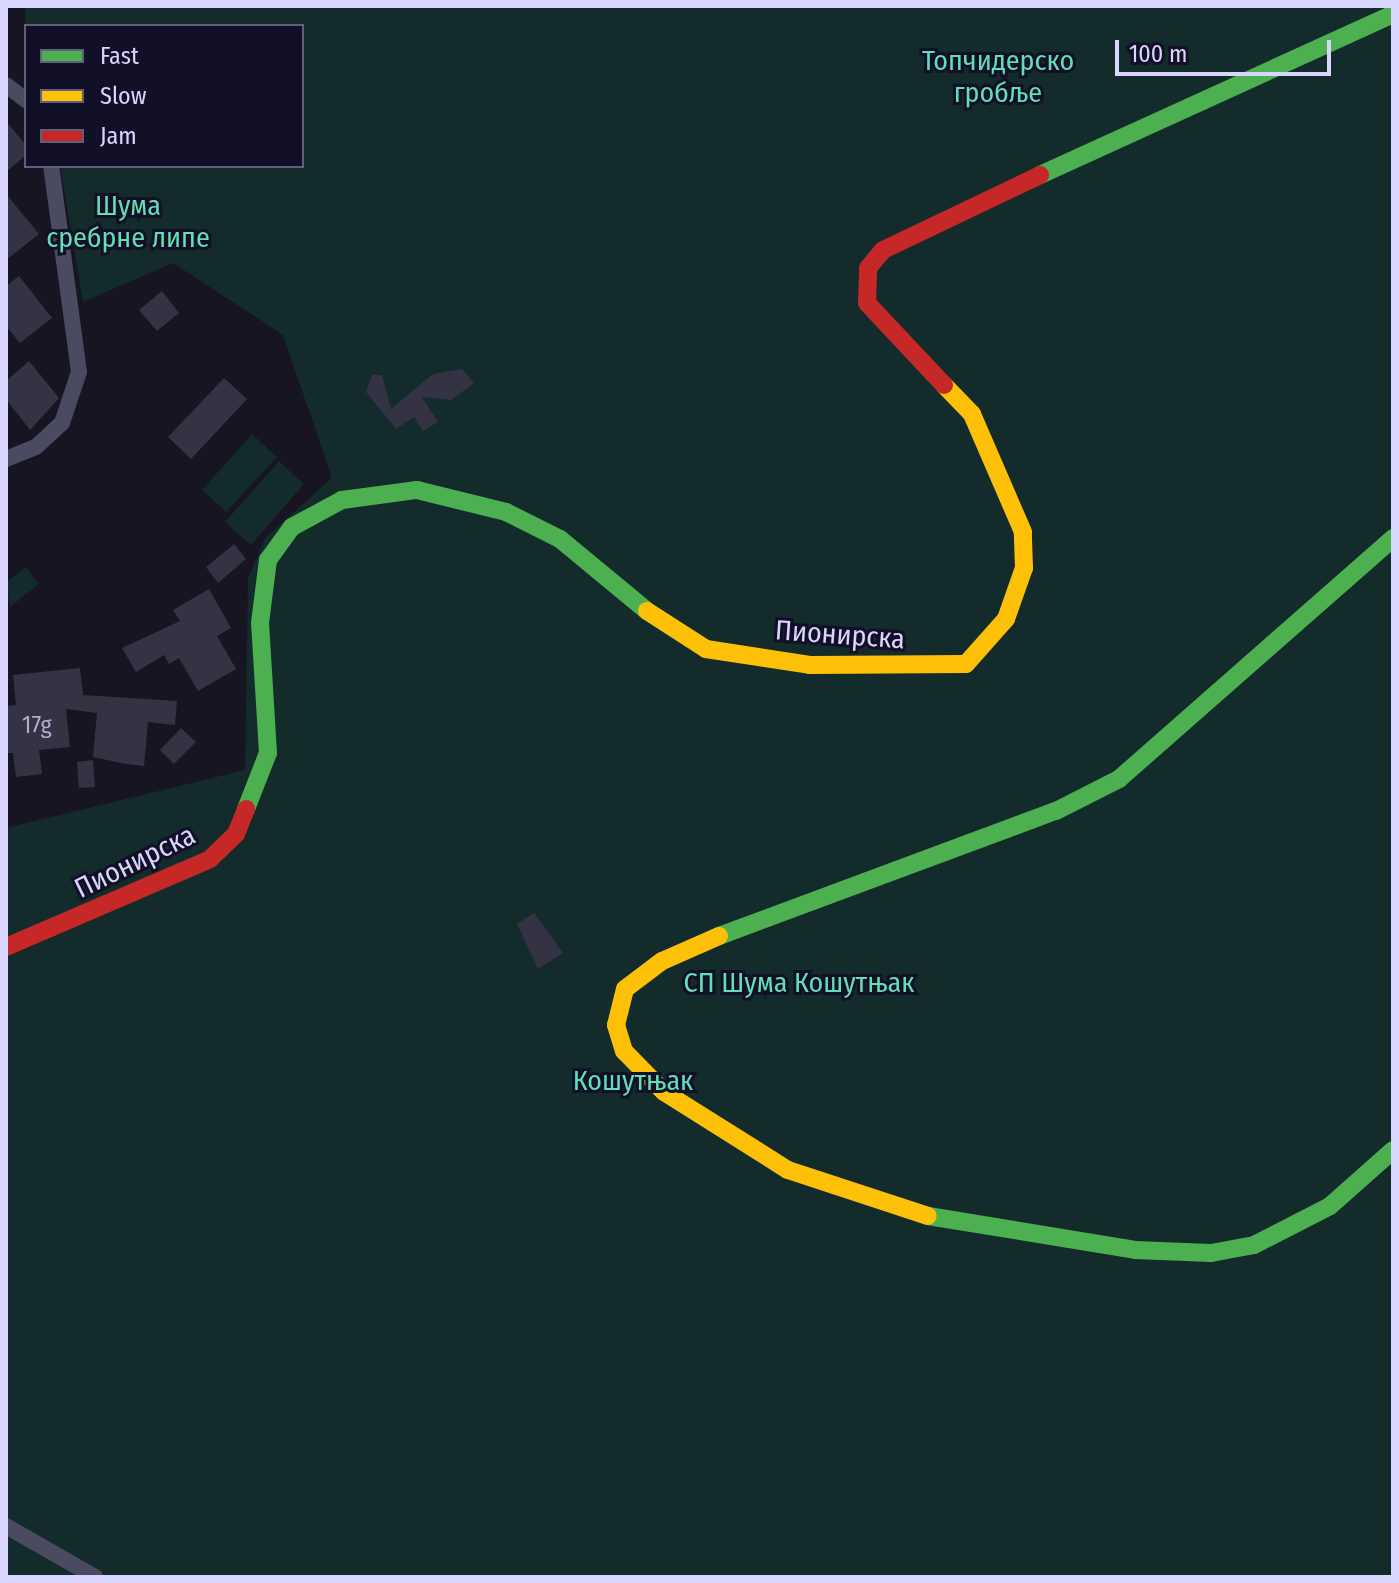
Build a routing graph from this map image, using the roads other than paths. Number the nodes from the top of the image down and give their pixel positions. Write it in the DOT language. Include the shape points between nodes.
graph roads {
  1 [pos="1393,14"];
  2 [pos="6,85"];
  3 [pos="24,98"];
  4 [pos="51,168"];
  5 [pos="6,459"];
  6 [pos="1393,538"];
  7 [pos="6,947"];
  8 [pos="1393,1150"];
  9 [pos="6,1526"];
  10 [pos="95,1577"];
  1 -- 7 [label="street, Пионирска" via="929,225 868,268 867,303 972,414 1019,516 1025,548 1019,585 1002,627 978,656 957,666 894,668 706,649 671,631 560,539 506,512 417,490 342,500 292,527 268,560 260,623 268,753 236,834 210,859 167,882"];
  2 -- 3 [label="street"];
  4 -- 5 [label="street" via="76,388 50,437"];
  6 -- 8 [label="street" via="1119,779 1056,811 796,902 662,961 625,989 616,1025 624,1051 664,1092 788,1170 896,1211 1135,1250 1211,1253 1254,1245 1330,1206"];
  9 -- 10 [label="street"];
}
